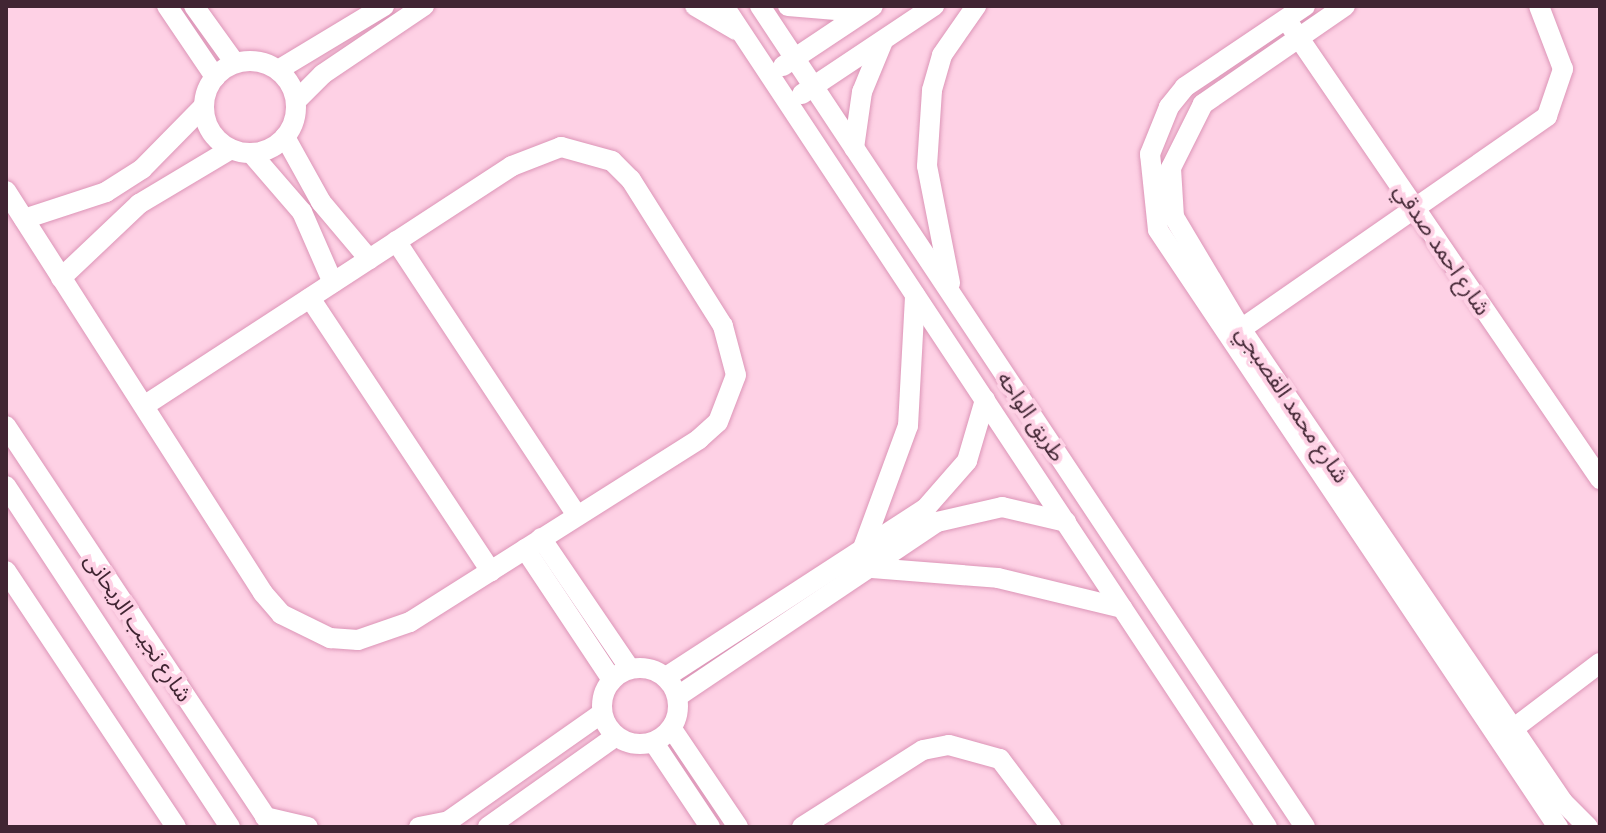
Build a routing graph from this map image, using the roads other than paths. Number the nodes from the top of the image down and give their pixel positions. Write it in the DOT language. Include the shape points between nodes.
graph roads {
  1 [pos="167,6"];
  2 [pos="194,6"];
  3 [pos="384,6"];
  4 [pos="424,6"];
  5 [pos="695,6"];
  6 [pos="724,6"];
  7 [pos="760,6"];
  8 [pos="788,6"];
  9 [pos="934,6"];
  10 [pos="976,6"];
  11 [pos="1305,6"];
  12 [pos="1345,6"];
  13 [pos="1539,6"];
  14 [pos="869,9"];
  15 [pos="1286,19"];
  16 [pos="743,34"];
  17 [pos="1298,37"];
  18 [pos="883,40"];
  19 [pos="795,58"];
  20 [pos="235,63"];
  21 [pos="278,70"];
  22 [pos="770,74"];
  23 [pos="215,77"];
  24 [pos="814,87"];
  25 [pos="296,101"];
  26 [pos="789,103"];
  27 [pos="204,106"];
  28 [pos="285,137"];
  29 [pos="854,148"];
  30 [pos="241,151"];
  31 [pos="6,191"];
  32 [pos="1416,209"];
  33 [pos="24,219"];
  34 [pos="396,241"];
  35 [pos="369,259"];
  36 [pos="61,278"];
  37 [pos="333,283"];
  38 [pos="915,295"];
  39 [pos="310,298"];
  40 [pos="954,299"];
  41 [pos="1234,334"];
  42 [pos="985,400"];
  43 [pos="145,405"];
  44 [pos="6,426"];
  45 [pos="1600,479"];
  46 [pos="6,486"];
  47 [pos="577,515"];
  48 [pos="1066,522"];
  49 [pos="533,543"];
  50 [pos="863,548"];
  51 [pos="872,568"];
  52 [pos="6,571"];
  53 [pos="491,571"];
  54 [pos="1122,608"];
  55 [pos="1600,663"];
  56 [pos="630,669"];
  57 [pos="666,677"];
  58 [pos="612,680"];
  59 [pos="678,696"];
  60 [pos="602,713"];
  61 [pos="672,729"];
  62 [pos="1506,734"];
  63 [pos="616,736"];
  64 [pos="654,743"];
  65 [pos="269,822"];
  66 [pos="444,824"];
  67 [pos="176,827"];
  68 [pos="230,827"];
  69 [pos="308,827"];
  70 [pos="419,827"];
  71 [pos="488,827"];
  72 [pos="710,827"];
  73 [pos="738,827"];
  74 [pos="802,827"];
  75 [pos="1051,827"];
  76 [pos="1267,827"];
  77 [pos="1305,827"];
  78 [pos="1558,827"];
  79 [pos="1588,827"];
  1 -- 23 [label="street"];
  2 -- 20 [label="street"];
  3 -- 21 [label="street"];
  4 -- 25 [label="street" via="323,74"];
  5 -- 16 [label="street"];
  6 -- 16 [label="street, طريق الواحه"];
  7 -- 19 [label="street, طريق الواحه"];
  8 -- 14 [label="street"];
  9 -- 18 [label="street"];
  10 -- 40 [label="street" via="942,55 928,126 931,205"];
  11 -- 15 [label="street, شارع محمد القصبجي"];
  12 -- 17 [label="street, شارع محمد القصبجي"];
  13 -- 32 [label="street" via="1563,69 1547,116"];
  14 -- 19 [label="street"];
  15 -- 17 [label="street, شارع احمد صدقي"];
  15 -- 41 [label="street, شارع محمد القصبجي" via="1185,87 1150,154 1158,230"];
  16 -- 22 [label="street, طريق الواحه"];
  17 -- 32 [label="street, شارع احمد صدقي"];
  17 -- 41 [label="street, شارع محمد القصبجي" via="1203,104 1171,168 1183,240"];
  18 -- 24 [label="street"];
  18 -- 29 [label="street" via="862,92"];
  19 -- 22 [label="street"];
  19 -- 24 [label="street, طريق الواحه"];
  20 -- 21 [label="street"];
  20 -- 23 [label="street"];
  21 -- 25 [label="street"];
  22 -- 26 [label="street, طريق الواحه"];
  23 -- 27 [label="street"];
  24 -- 26 [label="street"];
  24 -- 29 [label="street, طريق الواحه"];
  25 -- 28 [label="street"];
  26 -- 38 [label="street, طريق الواحه"];
  27 -- 30 [label="street" via="212,132"];
  27 -- 33 [label="street" via="130,177 66,209"];
  28 -- 30 [label="street"];
  28 -- 35 [label="street" via="321,202"];
  29 -- 40 [label="street, طريق الواحه"];
  30 -- 36 [label="street" via="139,204"];
  30 -- 37 [label="street" via="302,212"];
  31 -- 33 [label="street"];
  32 -- 41 [label="street"];
  32 -- 45 [label="street, شارع احمد صدقي"];
  33 -- 36 [label="street"];
  34 -- 35 [label="street"];
  34 -- 47 [label="street"];
  34 -- 47 [label="street" via="535,153 588,150 631,180 723,326 736,375 724,411 699,439"];
  35 -- 37 [label="street"];
  36 -- 43 [label="street"];
  37 -- 39 [label="street"];
  38 -- 42 [label="street, طريق الواحه"];
  38 -- 50 [label="street" via="908,426"];
  39 -- 43 [label="street"];
  39 -- 53 [label="street"];
  40 -- 77 [label="street, طريق الواحه"];
  41 -- 62 [label="street, شارع محمد القصبجي"];
  42 -- 48 [label="street, طريق الواحه"];
  42 -- 50 [label="street" via="967,461 949,487"];
  43 -- 53 [label="street" via="263,593 304,629 344,639 385,634"];
  44 -- 65 [label="street, شارع نجيب الريحانى"];
  46 -- 68 [label="street, شارع نجيب الريحانى"];
  47 -- 49 [label="street"];
  48 -- 51 [label="street" via="1035,510 969,510 937,522"];
  48 -- 54 [label="street, طريق الواحه"];
  49 -- 53 [label="street"];
  49 -- 56 [label="street"];
  49 -- 58 [label="street"];
  50 -- 57 [label="street"];
  51 -- 54 [label="street" via="998,578"];
  51 -- 59 [label="street"];
  52 -- 67 [label="street"];
  54 -- 76 [label="street, طريق الواحه"];
  55 -- 62 [label="street"];
  56 -- 57 [label="street"];
  56 -- 58 [label="street"];
  57 -- 59 [label="street"];
  58 -- 60 [label="street"];
  59 -- 61 [label="street"];
  60 -- 63 [label="street"];
  60 -- 66 [label="street"];
  61 -- 64 [label="street"];
  61 -- 73 [label="street"];
  62 -- 78 [label="street, شارع محمد القصبجي"];
  62 -- 79 [label="street, شارع محمد القصبجي"];
  63 -- 64 [label="street"];
  63 -- 71 [label="street"];
  64 -- 72 [label="street"];
  65 -- 69 [label="street"];
  66 -- 70 [label="street"];
  74 -- 75 [label="street" via="923,750 949,745 1000,759"];
}
